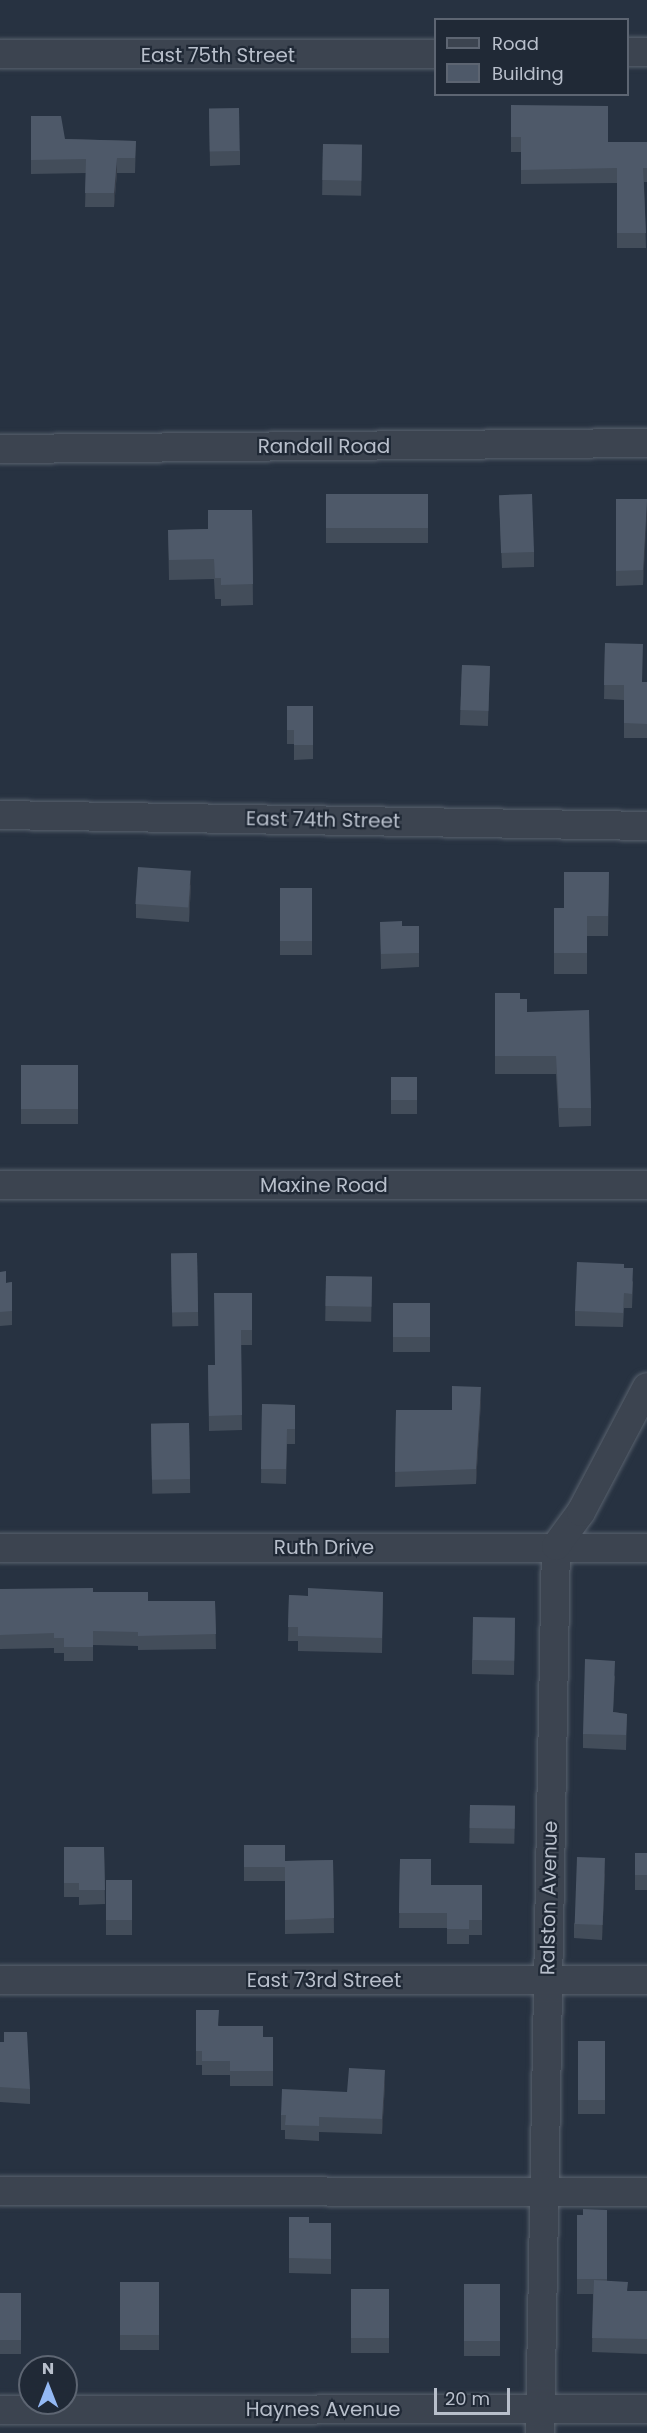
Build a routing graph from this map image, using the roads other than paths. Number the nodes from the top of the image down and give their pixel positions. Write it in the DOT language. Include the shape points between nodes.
graph roads {
  1 [pos="629,52"];
  2 [pos="647,52"];
  3 [pos="6,54"];
  4 [pos="434,54"];
  5 [pos="647,443"];
  6 [pos="0,449"];
  7 [pos="0,815"];
  8 [pos="647,826"];
  9 [pos="0,1185"];
  10 [pos="647,1185"];
  11 [pos="647,1387"];
  12 [pos="556,1546"];
  13 [pos="0,1548"];
  14 [pos="647,1548"];
  15 [pos="547,1979"];
  16 [pos="0,1980"];
  17 [pos="647,1980"];
  18 [pos="0,2191"];
  19 [pos="543,2192"];
  20 [pos="647,2192"];
  21 [pos="647,2409"];
  22 [pos="0,2410"];
  23 [pos="540,2421"];
  1 -- 2 [label="street"];
  3 -- 4 [label="street, East 75th Street"];
  5 -- 6 [label="street, Randall Road"];
  7 -- 8 [label="street, East 74th Street"];
  9 -- 10 [label="street, Maxine Road"];
  11 -- 12 [label="street" via="581,1512"];
  12 -- 13 [label="street, Ruth Drive"];
  12 -- 14 [label="street, Ruth Drive"];
  12 -- 15 [label="street, Ralston Avenue"];
  15 -- 16 [label="street, East 73rd Street"];
  15 -- 17 [label="street, East 73rd Street"];
  15 -- 19 [label="street, Ralston Avenue"];
  18 -- 19 [label="street"];
  19 -- 20 [label="street"];
  19 -- 23 [label="street, Ralston Avenue"];
  21 -- 23 [label="street, Haynes Avenue"];
  22 -- 23 [label="street, Haynes Avenue"];
}
